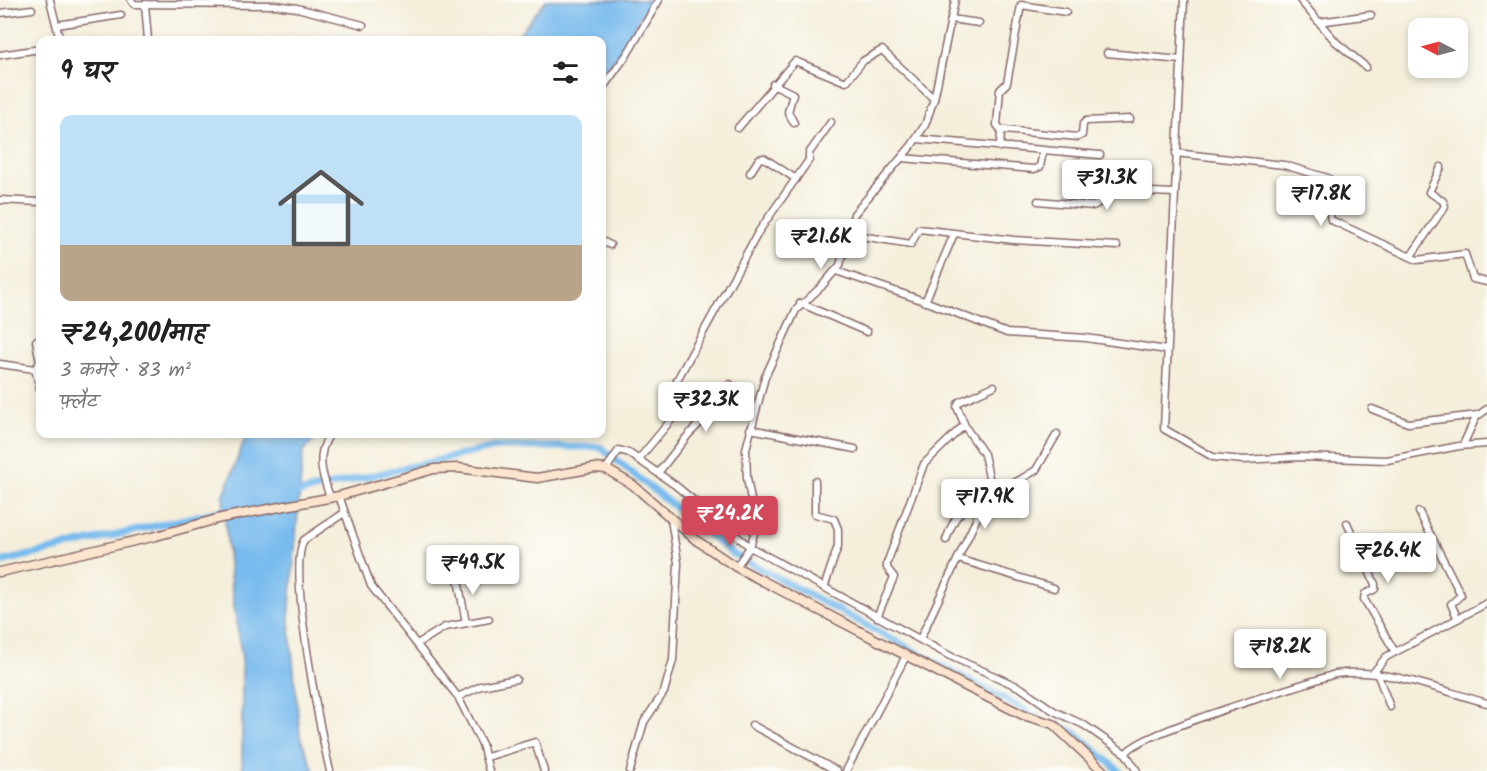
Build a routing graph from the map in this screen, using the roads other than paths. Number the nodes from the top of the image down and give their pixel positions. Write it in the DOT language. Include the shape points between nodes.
graph roads {
  1 [pos="50,0"];
  2 [pos="131,0"];
  3 [pos="659,0"];
  4 [pos="955,0"];
  5 [pos="1184,0"];
  6 [pos="1300,0"];
  7 [pos="145,4"];
  8 [pos="32,9"];
  9 [pos="1066,12"];
  10 [pos="0,13"];
  11 [pos="120,15"];
  12 [pos="1371,15"];
  13 [pos="951,19"];
  14 [pos="1319,22"];
  15 [pos="978,23"];
  16 [pos="57,25"];
  17 [pos="363,25"];
  18 [pos="59,36"];
  19 [pos="148,36"];
  20 [pos="36,50"];
  21 [pos="1107,53"];
  22 [pos="0,55"];
  23 [pos="1181,60"];
  24 [pos="1366,67"];
  25 [pos="606,83"];
  26 [pos="773,84"];
  27 [pos="934,99"];
  28 [pos="1130,119"];
  29 [pos="831,122"];
  30 [pos="794,123"];
  31 [pos="738,128"];
  32 [pos="1002,131"];
  33 [pos="917,139"];
  34 [pos="1000,147"];
  35 [pos="1044,151"];
  36 [pos="1176,153"];
  37 [pos="1100,155"];
  38 [pos="902,158"];
  39 [pos="1441,167"];
  40 [pos="750,173"];
  41 [pos="796,179"];
  42 [pos="1174,193"];
  43 [pos="0,200"];
  44 [pos="1038,201"];
  45 [pos="36,202"];
  46 [pos="849,234"];
  47 [pos="954,234"];
  48 [pos="606,244"];
  49 [pos="610,245"];
  50 [pos="1117,246"];
  51 [pos="1411,256"];
  52 [pos="836,271"];
  53 [pos="1487,282"];
  54 [pos="925,302"];
  55 [pos="801,303"];
  56 [pos="867,332"];
  57 [pos="1167,350"];
  58 [pos="0,364"];
  59 [pos="35,369"];
  60 [pos="36,373"];
  61 [pos="730,384"];
  62 [pos="994,386"];
  63 [pos="1372,409"];
  64 [pos="1487,409"];
  65 [pos="1478,416"];
  66 [pos="964,425"];
  67 [pos="750,429"];
  68 [pos="1057,434"];
  69 [pos="328,438"];
  70 [pos="1487,444"];
  71 [pos="1463,445"];
  72 [pos="855,449"];
  73 [pos="638,460"];
  74 [pos="606,469"];
  75 [pos="658,473"];
  76 [pos="815,481"];
  77 [pos="993,496"];
  78 [pos="333,497"];
  79 [pos="985,503"];
  80 [pos="1419,512"];
  81 [pos="344,513"];
  82 [pos="671,519"];
  83 [pos="1347,523"];
  84 [pos="946,540"];
  85 [pos="750,547"];
  86 [pos="958,559"];
  87 [pos="738,564"];
  88 [pos="0,572"];
  89 [pos="457,574"];
  90 [pos="824,588"];
  91 [pos="1054,588"];
  92 [pos="1487,603"];
  93 [pos="877,617"];
  94 [pos="489,619"];
  95 [pos="1458,619"];
  96 [pos="466,623"];
  97 [pos="920,639"];
  98 [pos="417,644"];
  99 [pos="1395,652"];
  100 [pos="906,656"];
  101 [pos="1375,670"];
  102 [pos="516,679"];
  103 [pos="458,697"];
  104 [pos="1487,703"];
  105 [pos="1390,707"];
  106 [pos="752,725"];
  107 [pos="1126,754"];
  108 [pos="487,757"];
  109 [pos="330,771"];
  110 [pos="489,771"];
  111 [pos="544,771"];
  112 [pos="630,771"];
  113 [pos="837,771"];
  114 [pos="846,771"];
  115 [pos="1103,771"];
  116 [pos="1137,771"];
  1 -- 16 [label="street"];
  2 -- 7 [label="street"];
  3 -- 25 [label="street"];
  4 -- 13 [label="street"];
  5 -- 23 [label="street"];
  6 -- 14 [label="street"];
  7 -- 17 [label="street" via="275,5"];
  7 -- 19 [label="street"];
  8 -- 10 [label="street"];
  9 -- 32 [label="street" via="1021,5 1007,83 1000,90 997,125"];
  11 -- 16 [label="street"];
  12 -- 14 [label="street"];
  13 -- 15 [label="street"];
  13 -- 27 [label="street"];
  14 -- 24 [label="street"];
  16 -- 18 [label="street"];
  20 -- 22 [label="street"];
  21 -- 23 [label="street"];
  23 -- 36 [label="street"];
  26 -- 27 [label="street" via="795,61 846,82 863,61 882,50"];
  26 -- 30 [label="street" via="793,93 788,112"];
  26 -- 31 [label="street"];
  27 -- 33 [label="street"];
  28 -- 32 [label="street" via="1086,122 1078,137"];
  29 -- 41 [label="street"];
  32 -- 34 [label="street"];
  33 -- 34 [label="street"];
  33 -- 38 [label="street"];
  34 -- 35 [label="street"];
  35 -- 37 [label="street"];
  35 -- 38 [label="street" via="1038,169"];
  36 -- 42 [label="street"];
  36 -- 51 [label="street" via="1284,165 1328,178 1332,186 1328,205 1331,220"];
  38 -- 46 [label="street" via="855,214"];
  39 -- 51 [label="street" via="1429,192 1445,206"];
  40 -- 41 [label="street" via="764,158"];
  41 -- 73 [label="street" via="750,245 677,380 676,414"];
  42 -- 44 [label="street" via="1106,190 1093,206"];
  42 -- 57 [label="street"];
  43 -- 45 [label="street"];
  46 -- 47 [label="street" via="909,244 919,229"];
  46 -- 52 [label="street"];
  47 -- 50 [label="street"];
  47 -- 54 [label="street"];
  48 -- 49 [label="street"];
  51 -- 53 [label="street" via="1420,260 1465,254 1473,279"];
  52 -- 54 [label="street"];
  52 -- 55 [label="street"];
  54 -- 57 [label="street" via="1007,333 1086,338"];
  55 -- 56 [label="street"];
  55 -- 67 [label="street" via="765,377"];
  57 -- 71 [label="street" via="1164,429 1216,458 1387,460"];
  58 -- 59 [label="street"];
  59 -- 60 [label="street"];
  61 -- 75 [label="street" via="726,397"];
  62 -- 66 [label="street" via="957,403"];
  63 -- 65 [label="street" via="1408,423"];
  64 -- 65 [label="street"];
  65 -- 71 [label="street"];
  66 -- 77 [label="street" via="984,454"];
  66 -- 93 [label="street" via="933,452 920,474 887,563 894,578"];
  67 -- 72 [label="street"];
  67 -- 85 [label="street" via="746,467 756,527"];
  68 -- 77 [label="street" via="1036,470"];
  69 -- 78 [label="street" via="320,456 322,474"];
  70 -- 71 [label="street"];
  73 -- 74 [label="street" via="624,451 616,452"];
  73 -- 75 [label="street"];
  74 -- 78 [label="street" via="537,478 445,467"];
  74 -- 82 [label="street" via="633,485"];
  75 -- 85 [label="street"];
  76 -- 90 [label="street" via="815,514 834,519 839,537"];
  77 -- 79 [label="street"];
  78 -- 81 [label="street"];
  78 -- 88 [label="street" via="221,518"];
  79 -- 84 [label="street" via="956,514"];
  79 -- 86 [label="street"];
  80 -- 95 [label="street" via="1461,595 1451,604"];
  81 -- 98 [label="street" via="371,586"];
  81 -- 109 [label="street" via="304,540 300,556 303,632"];
  82 -- 87 [label="street" via="707,548"];
  82 -- 112 [label="street" via="678,563 673,660 664,692 644,722"];
  83 -- 99 [label="street" via="1375,584 1364,599"];
  85 -- 87 [label="street"];
  85 -- 90 [label="street"];
  86 -- 91 [label="street"];
  86 -- 97 [label="street"];
  87 -- 100 [label="street"];
  89 -- 96 [label="street"];
  90 -- 93 [label="street"];
  92 -- 95 [label="street"];
  93 -- 97 [label="street"];
  94 -- 96 [label="street"];
  95 -- 99 [label="street"];
  96 -- 98 [label="street" via="445,627"];
  97 -- 107 [label="street" via="1021,688"];
  98 -- 103 [label="street"];
  99 -- 101 [label="street"];
  100 -- 114 [label="street"];
  100 -- 115 [label="street" via="1023,715 1053,724"];
  101 -- 104 [label="street"];
  101 -- 105 [label="street"];
  101 -- 107 [label="street" via="1335,675 1193,720 1132,745"];
  102 -- 103 [label="street" via="481,686"];
  103 -- 108 [label="street"];
  106 -- 113 [label="street"];
  107 -- 116 [label="street"];
  108 -- 110 [label="street"];
  108 -- 111 [label="street" via="535,742"];
}
